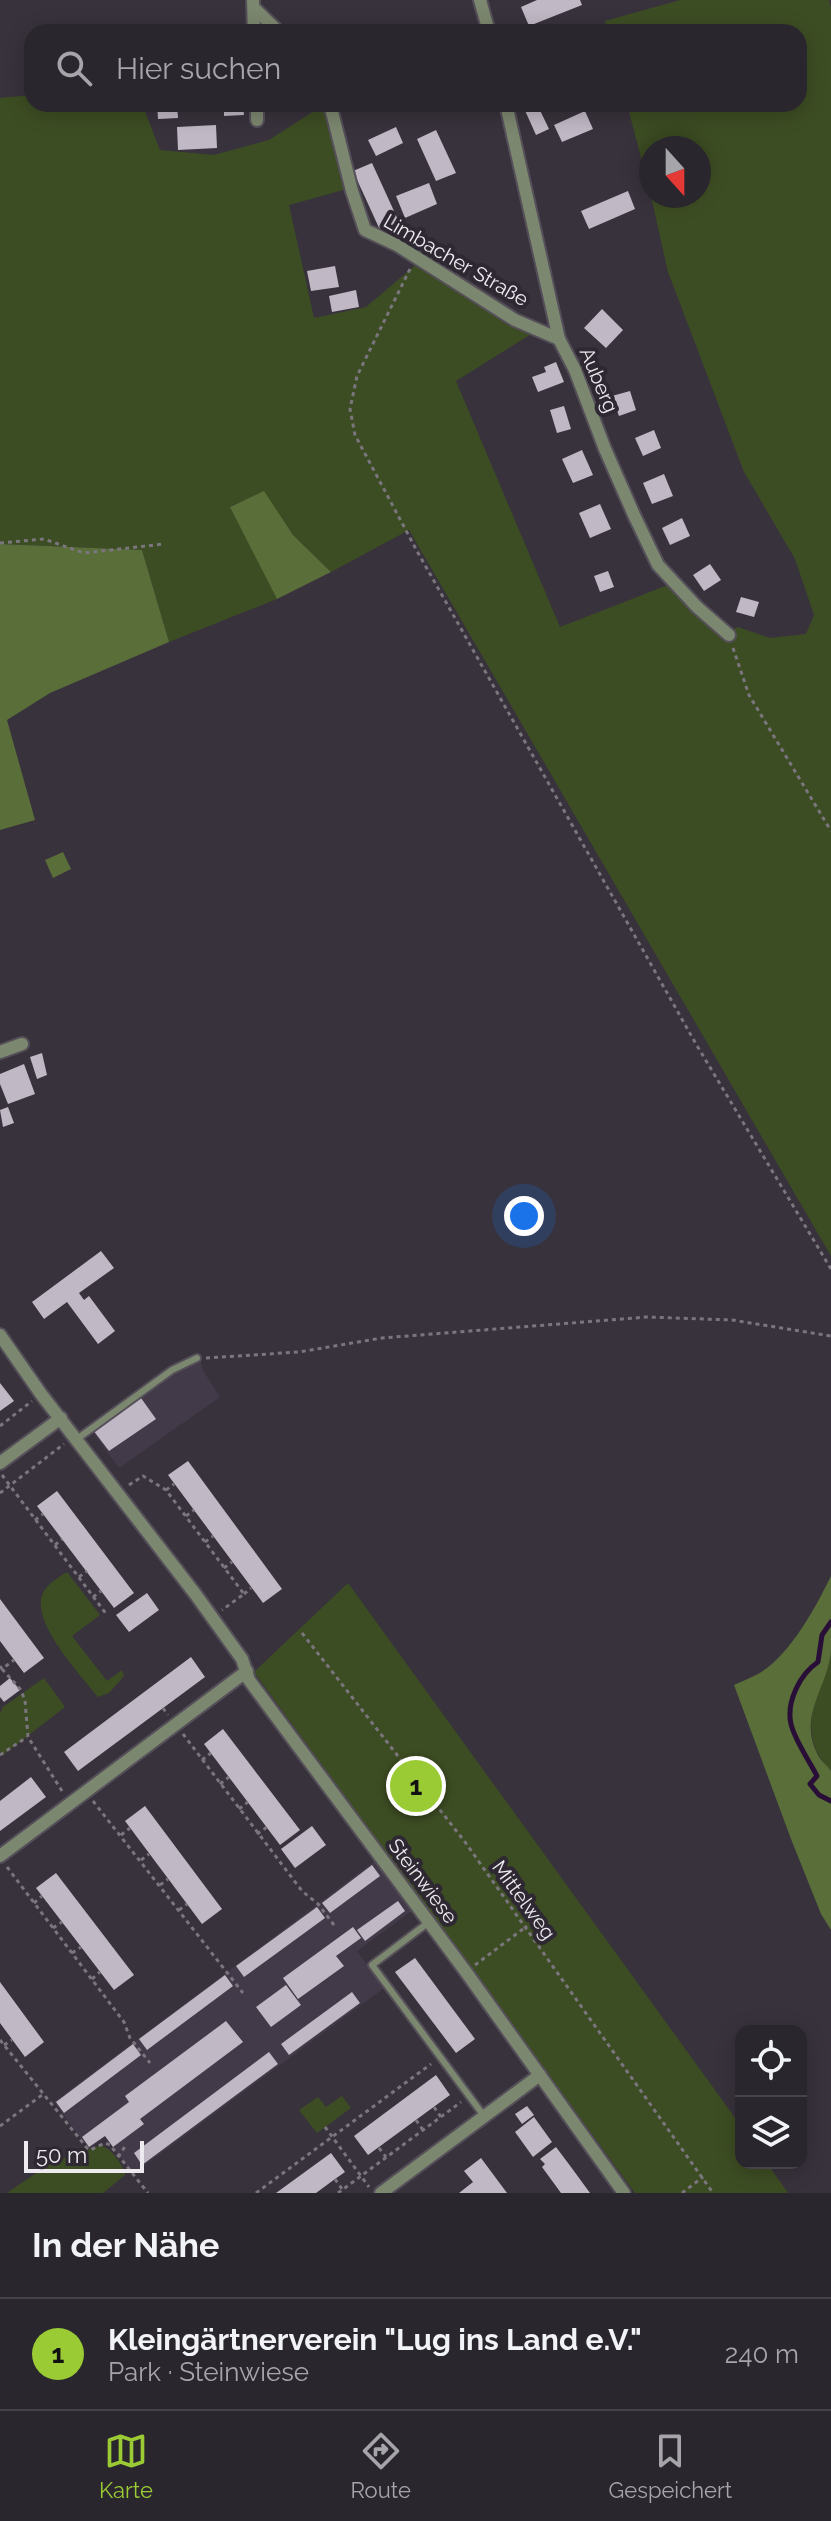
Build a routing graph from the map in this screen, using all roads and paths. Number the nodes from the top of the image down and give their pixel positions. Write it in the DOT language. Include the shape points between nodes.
graph roads {
  1 [pos="480,0"];
  2 [pos="254,4"];
  3 [pos="272,24"];
  4 [pos="487,24"];
  5 [pos="257,112"];
  6 [pos="332,112"];
  7 [pos="508,112"];
  8 [pos="257,120"];
  9 [pos="416,257"];
  10 [pos="559,339"];
  11 [pos="0,543"];
  12 [pos="164,544"];
  13 [pos="729,635"];
  14 [pos="831,831"];
  15 [pos="22,1044"];
  16 [pos="0,1052"];
  17 [pos="831,1269"];
  18 [pos="831,1336"];
  19 [pos="2,1339"];
  20 [pos="197,1358"];
  21 [pos="41,1394"];
  22 [pos="61,1418"];
  23 [pos="0,1426"];
  24 [pos="72,1440"];
  25 [pos="0,1463"];
  26 [pos="0,1472"];
  27 [pos="174,1484"];
  28 [pos="10,1485"];
  29 [pos="166,1490"];
  30 [pos="119,1492"];
  31 [pos="0,1493"];
  32 [pos="194,1510"];
  33 [pos="43,1514"];
  34 [pos="186,1516"];
  35 [pos="35,1520"];
  36 [pos="213,1536"];
  37 [pos="62,1539"];
  38 [pos="205,1542"];
  39 [pos="55,1545"];
  40 [pos="232,1562"];
  41 [pos="224,1568"];
  42 [pos="87,1571"];
  43 [pos="79,1577"];
  44 [pos="251,1588"];
  45 [pos="101,1591"];
  46 [pos="244,1594"];
  47 [pos="93,1597"];
  48 [pos="107,1615"];
  49 [pos="212,1617"];
  50 [pos="302,1633"];
  51 [pos="14,1660"];
  52 [pos="1,1668"];
  53 [pos="247,1671"];
  54 [pos="176,1725"];
  55 [pos="28,1737"];
  56 [pos="211,1753"];
  57 [pos="0,1755"];
  58 [pos="202,1760"];
  59 [pos="229,1777"];
  60 [pos="56,1780"];
  61 [pos="220,1784"];
  62 [pos="86,1792"];
  63 [pos="248,1802"];
  64 [pos="239,1809"];
  65 [pos="267,1827"];
  66 [pos="130,1828"];
  67 [pos="257,1834"];
  68 [pos="121,1835"];
  69 [pos="149,1854"];
  70 [pos="0,1857"];
  71 [pos="141,1860"];
  72 [pos="168,1879"];
  73 [pos="160,1885"];
  74 [pos="42,1896"];
  75 [pos="34,1903"];
  76 [pos="187,1904"];
  77 [pos="179,1910"];
  78 [pos="62,1922"];
  79 [pos="429,1922"];
  80 [pos="334,1925"];
  81 [pos="527,1926"];
  82 [pos="53,1928"];
  83 [pos="81,1947"];
  84 [pos="72,1953"];
  85 [pos="100,1972"];
  86 [pos="466,1972"];
  87 [pos="92,1979"];
  88 [pos="243,1993"];
  89 [pos="0,2040"];
  90 [pos="12,2040"];
  91 [pos="4,2045"];
  92 [pos="440,2057"];
  93 [pos="150,2063"];
  94 [pos="540,2075"];
  95 [pos="42,2094"];
  96 [pos="469,2096"];
  97 [pos="434,2107"];
  98 [pos="484,2116"];
  99 [pos="441,2117"];
  100 [pos="73,2120"];
  101 [pos="416,2120"];
  102 [pos="67,2124"];
  103 [pos="430,2125"];
  104 [pos="0,2126"];
  105 [pos="325,2127"];
  106 [pos="423,2130"];
  107 [pos="433,2130"];
  108 [pos="332,2137"];
  109 [pos="405,2144"];
  110 [pos="126,2145"];
  111 [pos="379,2148"];
  112 [pos="408,2149"];
  113 [pos="118,2157"];
  114 [pos="386,2157"];
  115 [pos="361,2176"];
  116 [pos="703,2177"];
  117 [pos="335,2179"];
  118 [pos="341,2191"];
  119 [pos="148,2193"];
  120 [pos="256,2193"];
  121 [pos="374,2193"];
  122 [pos="381,2193"];
  123 [pos="624,2193"];
  124 [pos="682,2193"];
  125 [pos="713,2193"];
  1 -- 4 [label="street"];
  2 -- 3 [label="street"];
  5 -- 8 [label="street"];
  6 -- 9 [label="street, Limbacher Straße" via="365,230"];
  7 -- 10 [label="street, Auberg"];
  9 -- 10 [label="street, Limbacher Straße" via="515,320"];
  9 -- 17 [label="path" via="357,376 350,409 355,435 696,1044"];
  10 -- 13 [label="street, Auberg" via="658,565"];
  11 -- 12 [label="path" via="44,539 84,553"];
  13 -- 14 [label="path" via="749,695"];
  15 -- 16 [label="street"];
  18 -- 20 [label="path" via="732,1320 647,1317"];
  19 -- 21 [label="street, Steinwiese"];
  20 -- 24 [label="lane"];
  21 -- 22 [label="street, Steinwiese"];
  21 -- 23 [label="path"];
  22 -- 24 [label="street, Steinwiese"];
  22 -- 25 [label="street"];
  24 -- 28 [label="path"];
  24 -- 30 [label="street, Steinwiese"];
  26 -- 28 [label="path"];
  27 -- 29 [label="path"];
  28 -- 31 [label="path"];
  28 -- 35 [label="path"];
  29 -- 30 [label="path" via="143,1476"];
  29 -- 34 [label="path"];
  30 -- 49 [label="street, Steinwiese"];
  32 -- 34 [label="path"];
  33 -- 35 [label="path"];
  34 -- 38 [label="path"];
  35 -- 39 [label="path"];
  36 -- 38 [label="path"];
  37 -- 39 [label="path"];
  38 -- 41 [label="path"];
  39 -- 43 [label="path"];
  40 -- 41 [label="path"];
  41 -- 46 [label="path"];
  42 -- 43 [label="path"];
  43 -- 47 [label="path"];
  44 -- 46 [label="path"];
  45 -- 47 [label="path"];
  46 -- 49 [label="path"];
  47 -- 48 [label="path"];
  49 -- 53 [label="street, Steinwiese"];
  50 -- 81 [label="path, Mittelweg"];
  51 -- 52 [label="path"];
  52 -- 55 [label="path" via="21,1690"];
  53 -- 54 [label="street"];
  53 -- 79 [label="street, Steinwiese"];
  54 -- 58 [label="path"];
  54 -- 62 [label="street"];
  55 -- 57 [label="path"];
  55 -- 60 [label="path"];
  56 -- 58 [label="path"];
  58 -- 61 [label="path"];
  59 -- 61 [label="path"];
  61 -- 64 [label="path"];
  62 -- 68 [label="path"];
  62 -- 70 [label="street"];
  63 -- 64 [label="path"];
  64 -- 67 [label="path"];
  65 -- 67 [label="path"];
  66 -- 68 [label="path"];
  67 -- 80 [label="path"];
  68 -- 71 [label="path"];
  69 -- 71 [label="path"];
  70 -- 75 [label="path"];
  71 -- 73 [label="path"];
  72 -- 73 [label="path"];
  73 -- 77 [label="path"];
  74 -- 75 [label="path"];
  75 -- 82 [label="path"];
  76 -- 77 [label="path"];
  77 -- 88 [label="path"];
  78 -- 82 [label="path"];
  79 -- 86 [label="street, Steinwiese"];
  79 -- 92 [label="lane" via="372,1965"];
  81 -- 86 [label="path"];
  81 -- 116 [label="path, Mittelweg"];
  82 -- 84 [label="path"];
  83 -- 84 [label="path"];
  84 -- 87 [label="path"];
  85 -- 87 [label="path"];
  86 -- 94 [label="street, Steinwiese"];
  87 -- 93 [label="path"];
  89 -- 91 [label="path"];
  90 -- 91 [label="path"];
  91 -- 95 [label="path"];
  92 -- 96 [label="lane"];
  92 -- 108 [label="path"];
  94 -- 98 [label="street"];
  94 -- 123 [label="street, Steinwiese"];
  95 -- 102 [label="path"];
  95 -- 104 [label="path"];
  96 -- 98 [label="lane"];
  96 -- 99 [label="path"];
  97 -- 99 [label="path"];
  98 -- 122 [label="street"];
  99 -- 103 [label="path"];
  100 -- 102 [label="path"];
  101 -- 106 [label="path"];
  102 -- 113 [label="path" via="90,2150 105,2143"];
  103 -- 106 [label="path"];
  103 -- 107 [label="path"];
  105 -- 108 [label="path"];
  106 -- 109 [label="path"];
  108 -- 115 [label="path"];
  108 -- 120 [label="path"];
  109 -- 112 [label="path"];
  109 -- 114 [label="path"];
  110 -- 113 [label="path"];
  111 -- 114 [label="path"];
  113 -- 119 [label="path"];
  114 -- 115 [label="path"];
  115 -- 118 [label="path"];
  115 -- 121 [label="path"];
  116 -- 124 [label="path"];
  116 -- 125 [label="path, Mittelweg"];
  117 -- 118 [label="path"];
}
